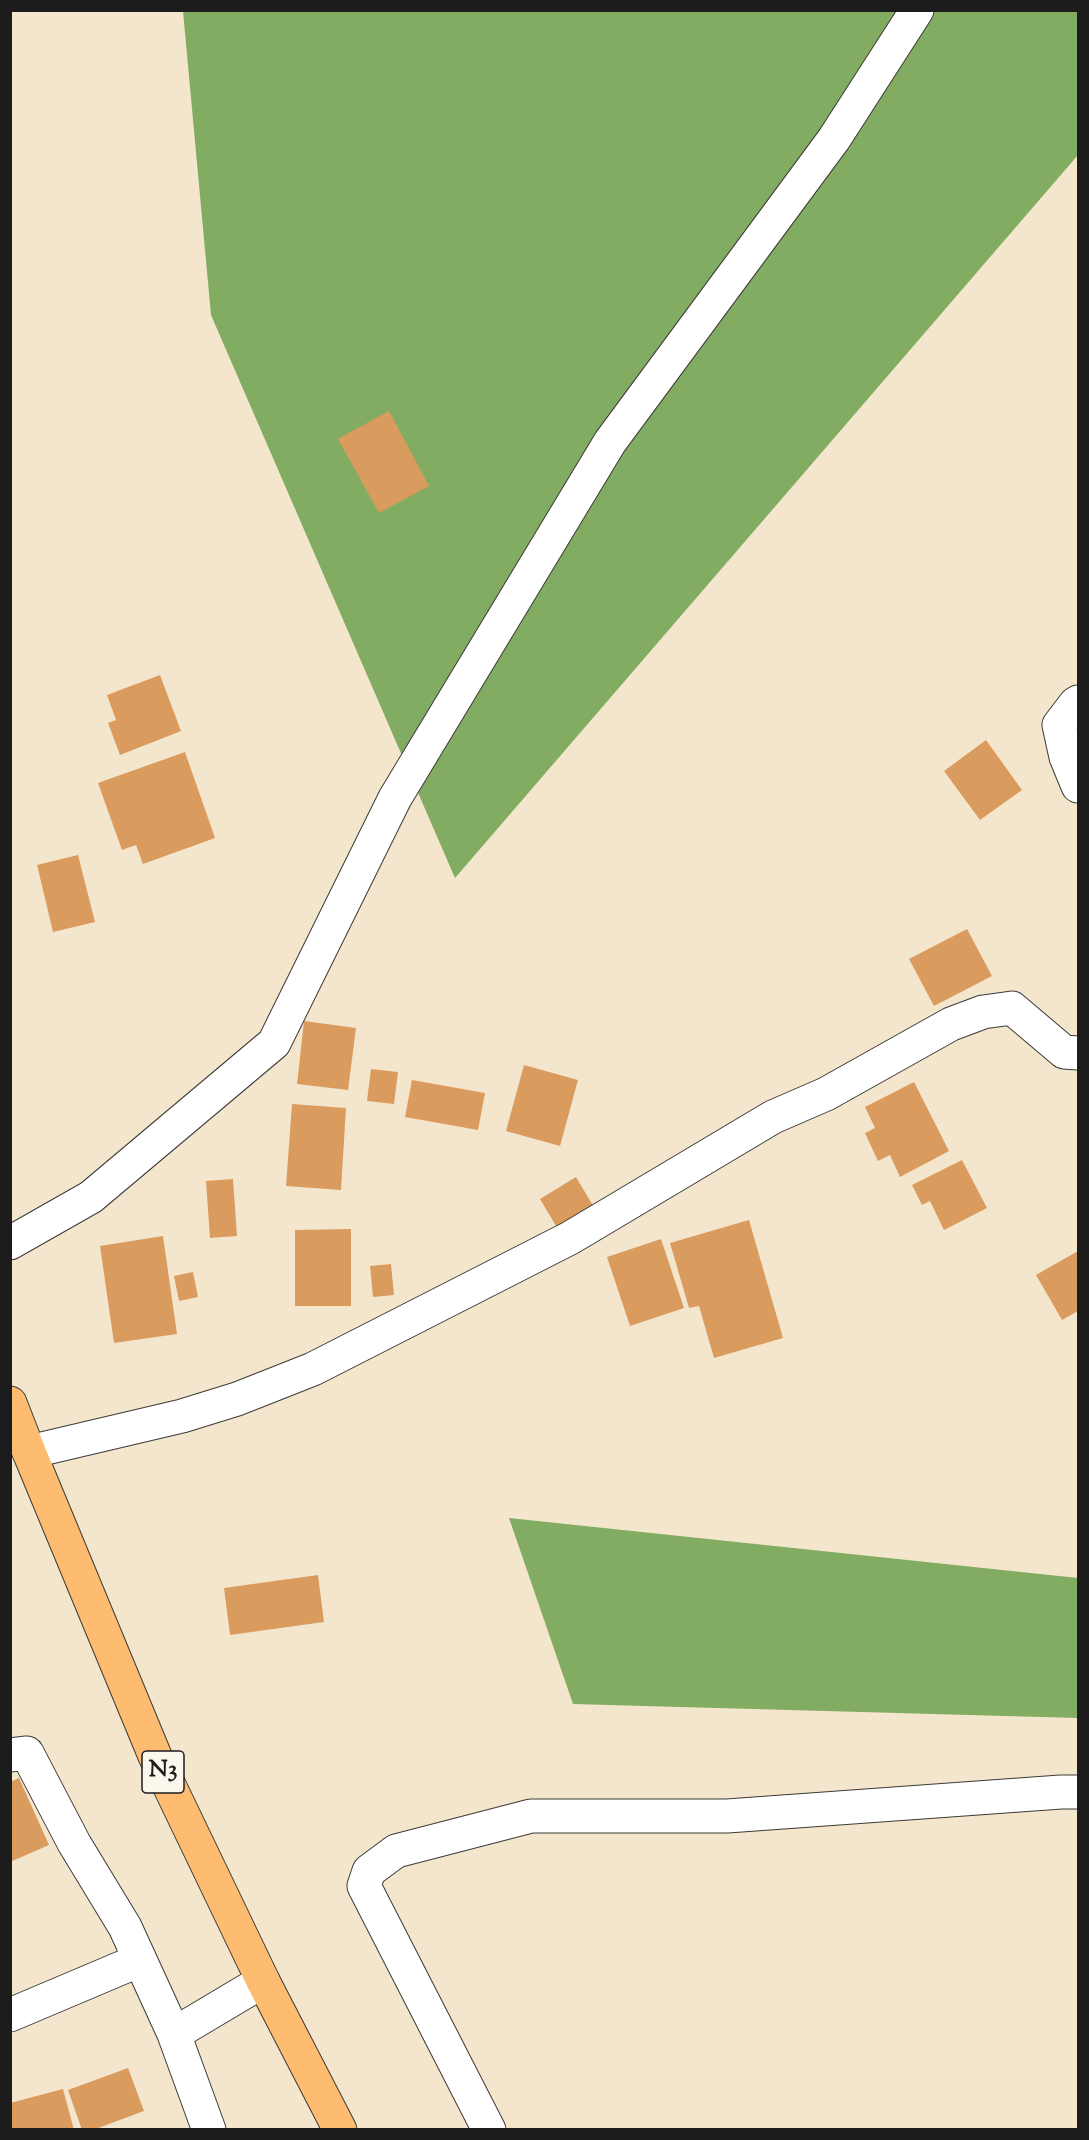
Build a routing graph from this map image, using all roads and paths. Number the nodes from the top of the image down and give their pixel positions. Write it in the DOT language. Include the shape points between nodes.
graph roads {
  1 [pos="917,10"];
  2 [pos="1078,702"];
  3 [pos="1078,786"];
  4 [pos="1078,1053"];
  5 [pos="10,1243"];
  6 [pos="10,1403"];
  7 [pos="28,1452"];
  8 [pos="10,1755"];
  9 [pos="1078,1792"];
  10 [pos="140,1960"];
  11 [pos="263,1981"];
  12 [pos="10,2015"];
  13 [pos="174,2034"];
  14 [pos="209,2130"];
  15 [pos="340,2130"];
  16 [pos="489,2130"];
  1 -- 5 [label="street" via="834,139 610,442 394,798 274,1043 91,1197"];
  2 -- 3 [label="street" via="1059,725"];
  4 -- 7 [label="street" via="1064,1052 1012,1008 983,1012 951,1024 826,1094 773,1117 570,1238 313,1369 182,1416"];
  6 -- 7 [label="highway, N3"];
  7 -- 11 [label="highway, N3" via="155,1756"];
  8 -- 10 [label="street" via="27,1753"];
  9 -- 16 [label="street" via="727,1816 531,1816 396,1851 369,1871 364,1886"];
  10 -- 12 [label="street"];
  10 -- 13 [label="street"];
  11 -- 13 [label="street"];
  11 -- 15 [label="highway, N3"];
  13 -- 14 [label="street"];
}
